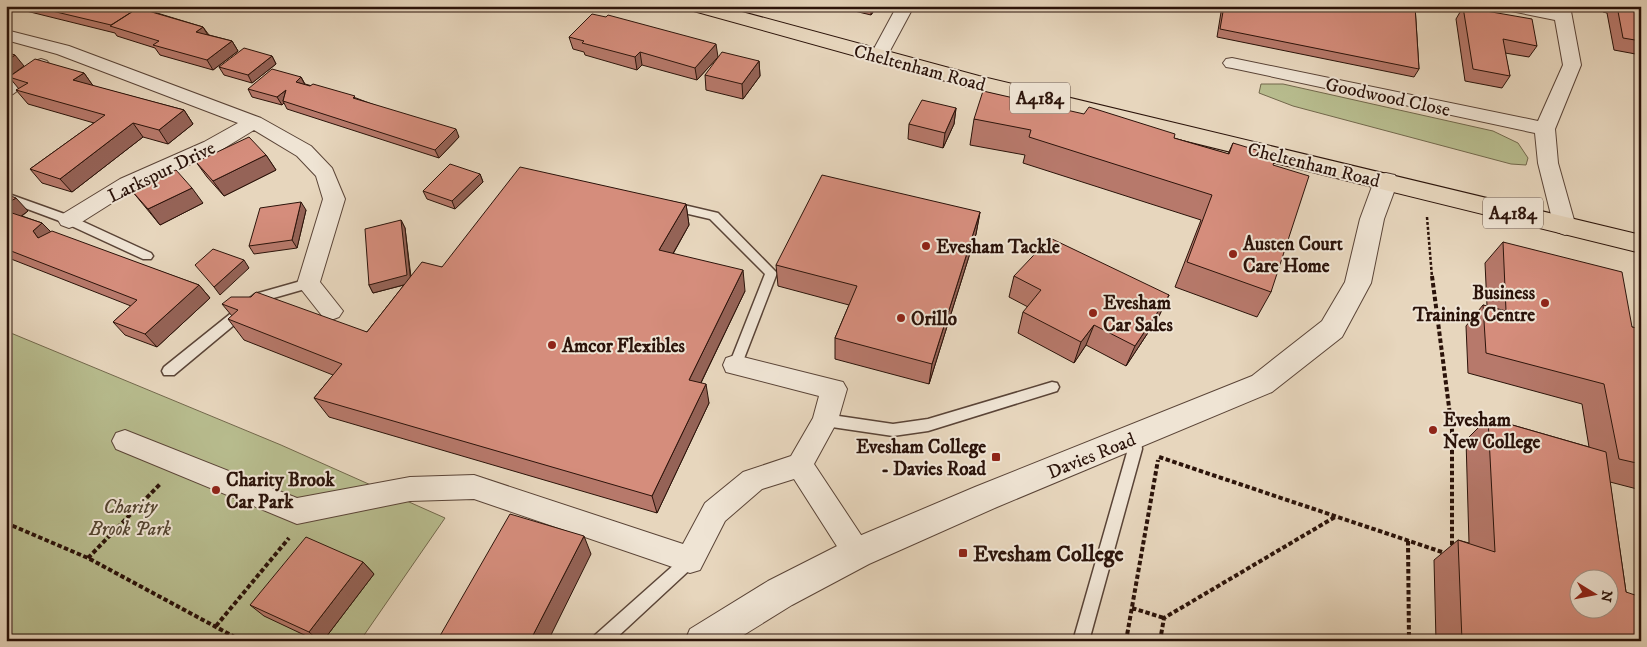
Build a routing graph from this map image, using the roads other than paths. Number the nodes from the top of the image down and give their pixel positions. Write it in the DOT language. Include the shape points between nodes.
graph roads {
  1 [pos="697,6"];
  2 [pos="906,6"];
  3 [pos="1512,6"];
  4 [pos="1561,11"];
  5 [pos="6,36"];
  6 [pos="63,50"];
  7 [pos="879,56"];
  8 [pos="1232,63"];
  9 [pos="6,90"];
  10 [pos="254,122"];
  11 [pos="1545,129"];
  12 [pos="1386,181"];
  13 [pos="6,197"];
  14 [pos="657,202"];
  15 [pos="68,220"];
  16 [pos="1565,227"];
  17 [pos="1641,244"];
  18 [pos="147,256"];
  19 [pos="308,284"];
  20 [pos="330,311"];
  21 [pos="735,365"];
  22 [pos="169,372"];
  23 [pos="1052,387"];
  24 [pos="825,420"];
  25 [pos="125,441"];
  26 [pos="1135,443"];
  27 [pos="800,465"];
  28 [pos="857,553"];
  29 [pos="690,560"];
  30 [pos="601,641"];
  31 [pos="702,641"];
  32 [pos="1081,641"];
  1 -- 7 [label="main road, Cheltenham Road / A4184"];
  2 -- 7 [label="street"];
  3 -- 4 [label="street"];
  4 -- 11 [label="street" via="1572,65"];
  5 -- 6 [label="street"];
  6 -- 9 [label="street"];
  6 -- 10 [label="street"];
  7 -- 12 [label="main road, Cheltenham Road / A4184"];
  8 -- 11 [label="street, Goodwood Close"];
  10 -- 15 [label="street, Larkspur Drive" via="212,147 127,184"];
  10 -- 19 [label="street" via="304,151 325,173 334,199"];
  11 -- 16 [label="street" via="1548,163"];
  12 -- 16 [label="main road, Cheltenham Road / A4184"];
  12 -- 26 [label="street, Davies Road" via="1372,219 1358,283 1332,329 1262,384"];
  13 -- 15 [label="lane"];
  14 -- 21 [label="lane" via="714,216 771,273"];
  15 -- 18 [label="lane"];
  16 -- 17 [label="main road, Cheltenham Road / A4184"];
  19 -- 20 [label="street"];
  19 -- 22 [label="lane" via="259,297"];
  21 -- 24 [label="street" via="834,389"];
  23 -- 24 [label="lane" via="928,425 893,430"];
  24 -- 27 [label="street"];
  25 -- 29 [label="street" via="297,511 410,489 474,487"];
  26 -- 28 [label="street, Davies Road" via="986,497"];
  26 -- 32 [label="lane"];
  27 -- 28 [label="street"];
  27 -- 29 [label="street" via="754,480 714,512"];
  28 -- 31 [label="street, Davies Road" via="780,593"];
  29 -- 30 [label="lane"];
}
